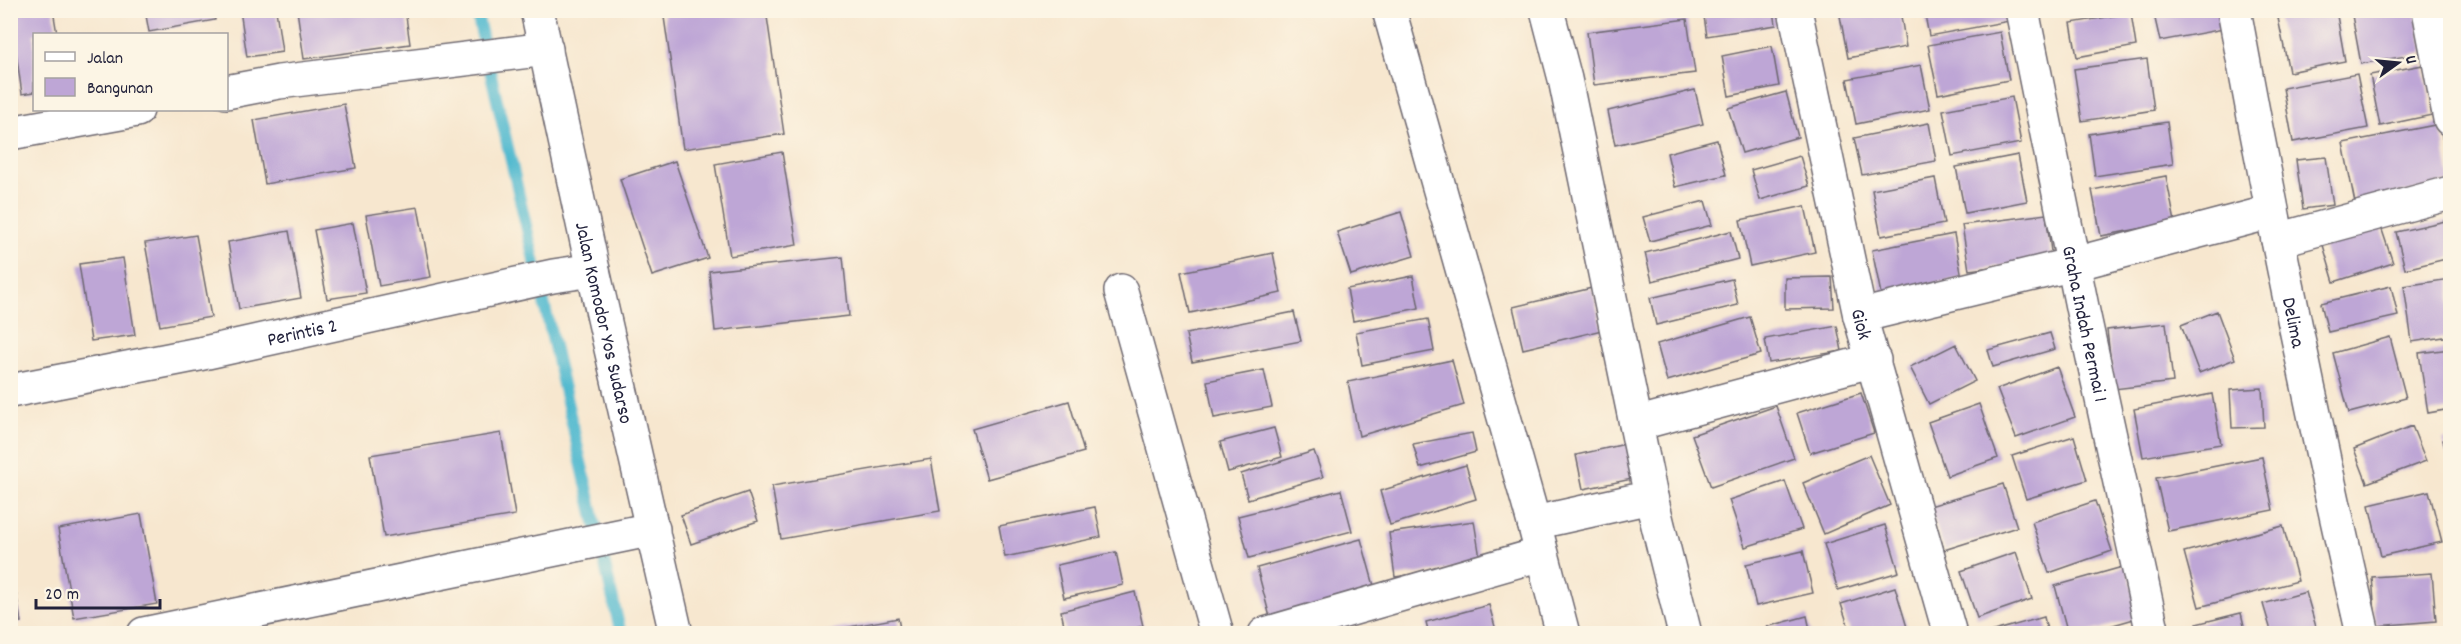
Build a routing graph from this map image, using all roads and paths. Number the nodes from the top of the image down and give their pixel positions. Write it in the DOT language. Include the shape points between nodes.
graph roads {
  1 [pos="537,10"];
  2 [pos="1389,10"];
  3 [pos="1546,10"];
  4 [pos="1795,10"];
  5 [pos="2022,10"];
  6 [pos="2234,10"];
  7 [pos="2429,10"];
  8 [pos="546,49"];
  9 [pos="228,92"];
  10 [pos="131,111"];
  11 [pos="2451,119"];
  12 [pos="10,133"];
  13 [pos="2451,193"];
  14 [pos="2275,226"];
  15 [pos="2074,264"];
  16 [pos="593,270"];
  17 [pos="1121,291"];
  18 [pos="1860,316"];
  19 [pos="1874,360"];
  20 [pos="10,391"];
  21 [pos="1636,424"];
  22 [pos="1651,497"];
  23 [pos="1534,523"];
  24 [pos="653,529"];
  25 [pos="1541,554"];
  26 [pos="144,633"];
  27 [pos="676,633"];
  28 [pos="1217,633"];
  29 [pos="1265,633"];
  30 [pos="1563,633"];
  31 [pos="1685,633"];
  32 [pos="1950,633"];
  33 [pos="2153,633"];
  34 [pos="2363,633"];
  1 -- 8 [label="street, Jalan Komodor Yos Sudarso"];
  2 -- 23 [label="street"];
  3 -- 21 [label="street" via="1565,79"];
  4 -- 18 [label="street, Giok"];
  5 -- 15 [label="street, Graha Indah Permai 1"];
  6 -- 14 [label="street, Delima"];
  7 -- 11 [label="street"];
  8 -- 9 [label="street"];
  8 -- 16 [label="street, Jalan Komodor Yos Sudarso"];
  10 -- 12 [label="street"];
  13 -- 14 [label="street"];
  14 -- 15 [label="street"];
  14 -- 34 [label="street, Delima" via="2319,444"];
  15 -- 18 [label="street"];
  15 -- 33 [label="street, Graha Indah Permai 1"];
  16 -- 20 [label="street, Perintis 2"];
  16 -- 24 [label="street, Jalan Komodor Yos Sudarso"];
  17 -- 28 [label="street"];
  18 -- 19 [label="street, Giok"];
  19 -- 21 [label="street"];
  19 -- 32 [label="street, Giok"];
  21 -- 22 [label="street"];
  22 -- 23 [label="street"];
  22 -- 31 [label="street"];
  23 -- 25 [label="street"];
  24 -- 26 [label="street"];
  24 -- 27 [label="street, Jalan Komodor Yos Sudarso"];
  25 -- 29 [label="street"];
  25 -- 30 [label="street"];
}
